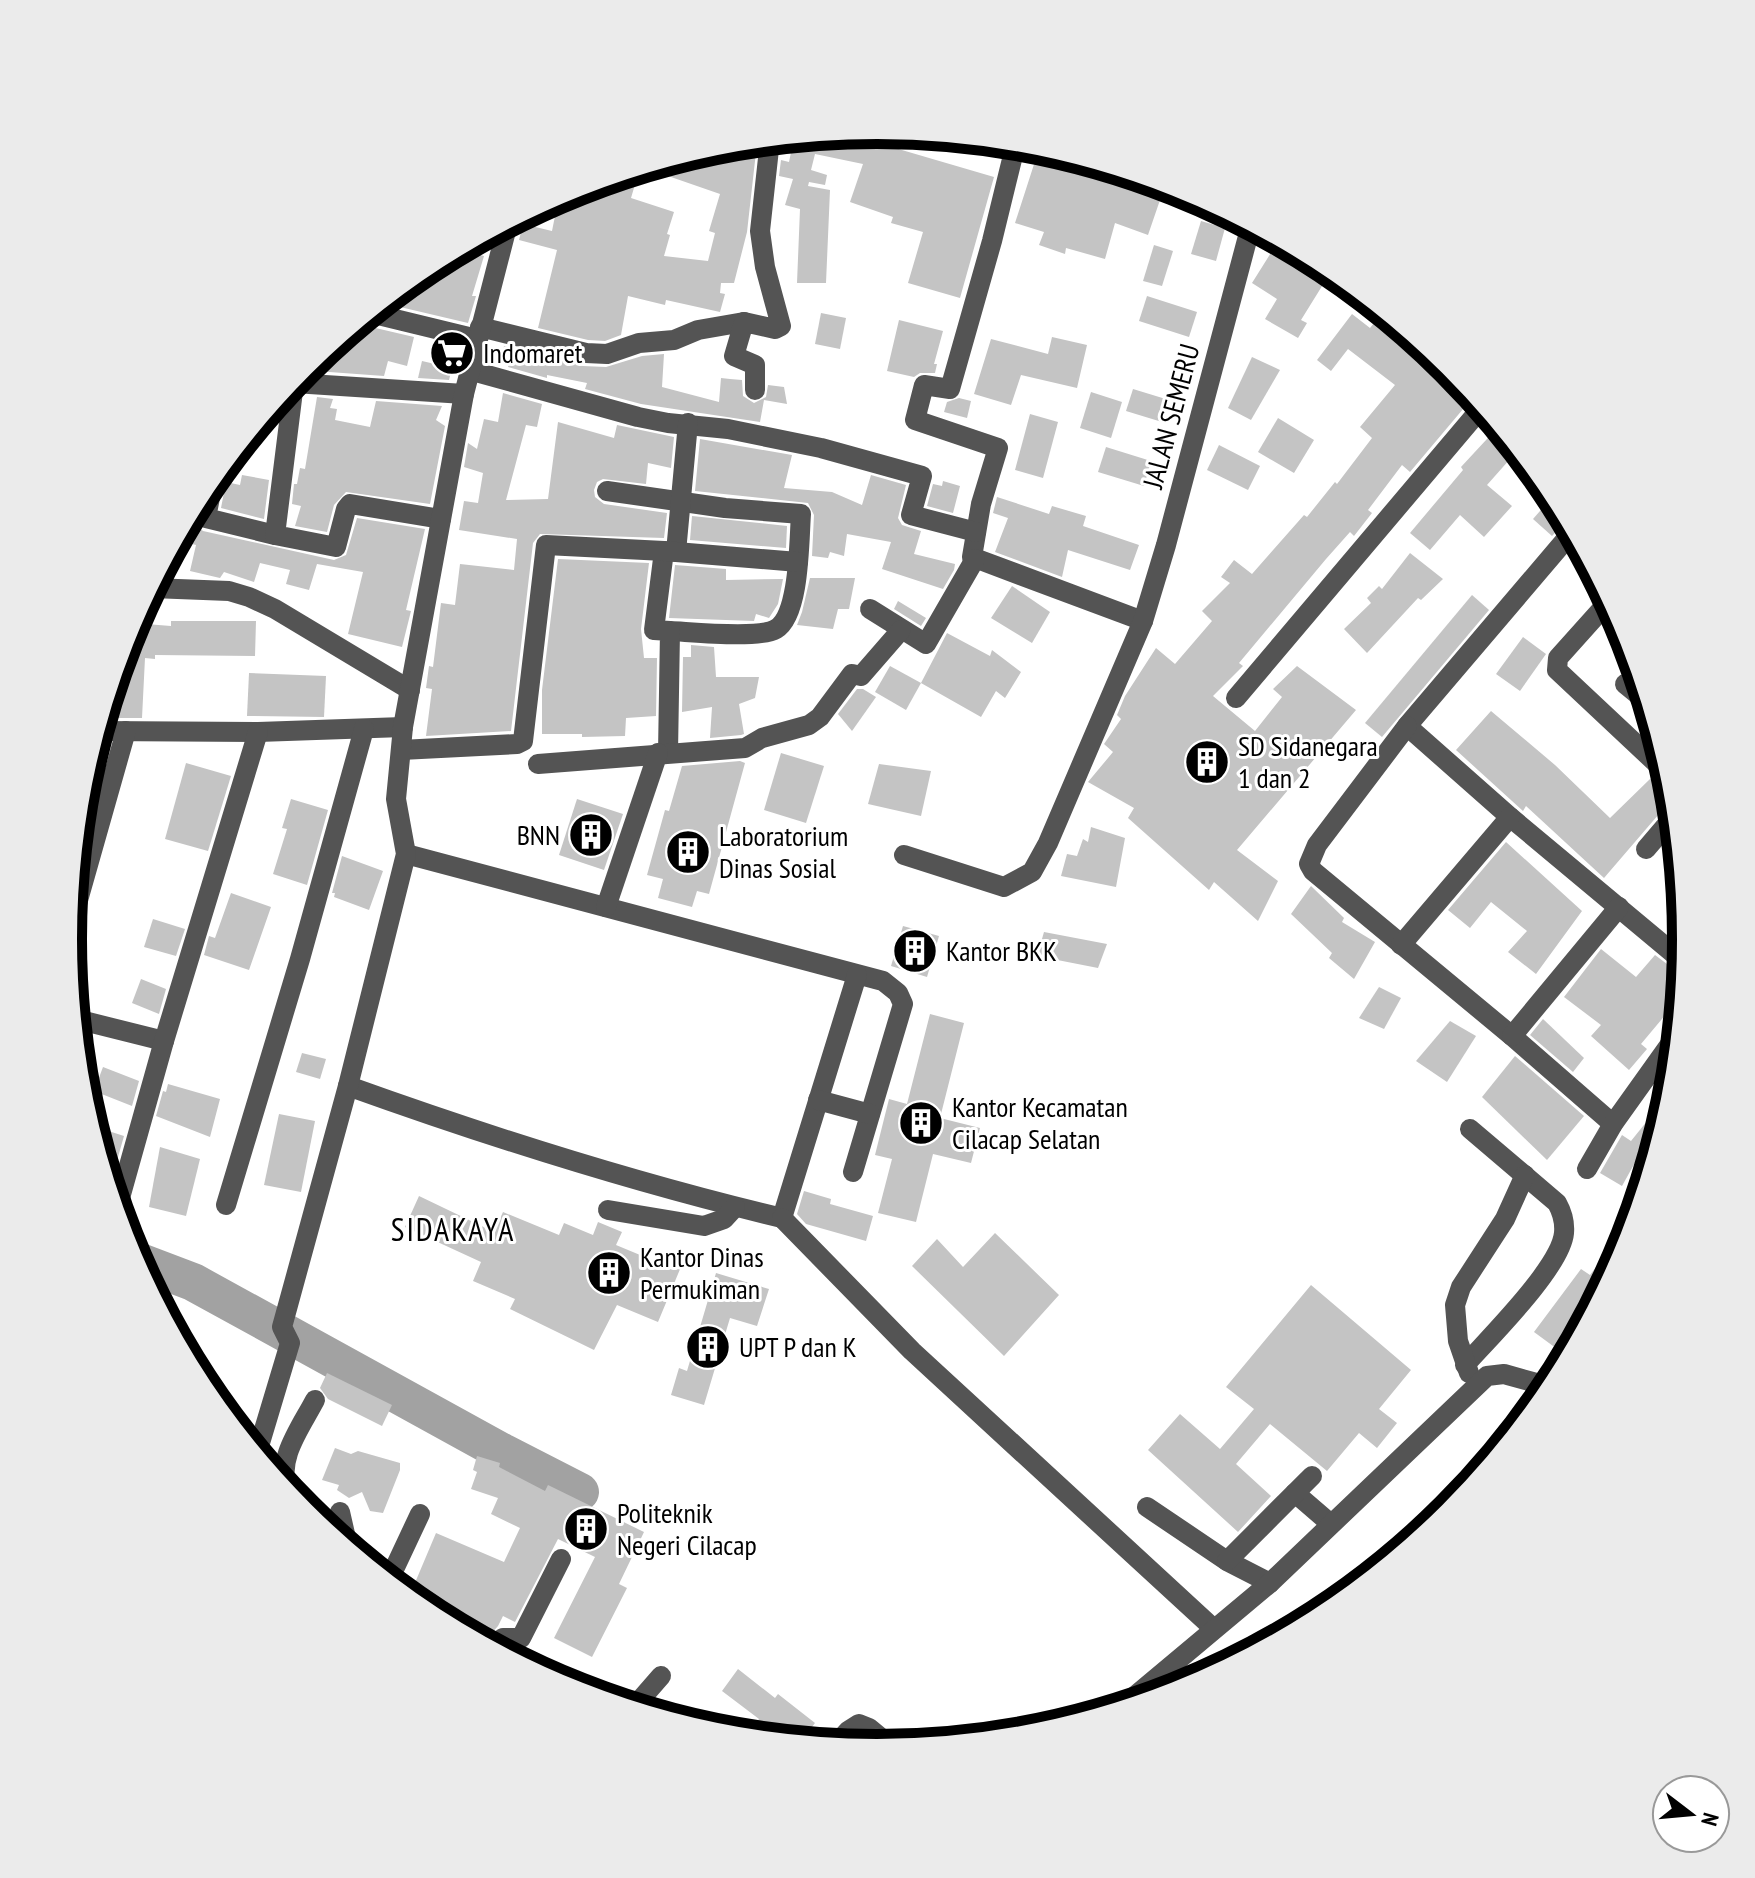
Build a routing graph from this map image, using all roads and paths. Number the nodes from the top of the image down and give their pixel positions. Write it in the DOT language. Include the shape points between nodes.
graph roads {
  1 [pos="769,151"];
  2 [pos="1013,156"];
  3 [pos="1248,236"];
  4 [pos="504,237"];
  5 [pos="384,316"];
  6 [pos="744,322"];
  7 [pos="478,333"];
  8 [pos="469,370"];
  9 [pos="307,384"];
  10 [pos="755,390"];
  11 [pos="464,394"];
  12 [pos="291,402"];
  13 [pos="1476,414"];
  14 [pos="688,423"];
  15 [pos="607,491"];
  16 [pos="679,502"];
  17 [pos="207,511"];
  18 [pos="441,519"];
  19 [pos="976,532"];
  20 [pos="275,535"];
  21 [pos="1565,540"];
  22 [pos="670,551"];
  23 [pos="975,559"];
  24 [pos="798,562"];
  25 [pos="163,588"];
  26 [pos="870,609"];
  27 [pos="1601,610"];
  28 [pos="1143,621"];
  29 [pos="901,630"];
  30 [pos="670,631"];
  31 [pos="1625,684"];
  32 [pos="410,690"];
  33 [pos="1633,691"];
  34 [pos="1236,698"];
  35 [pos="1407,726"];
  36 [pos="403,727"];
  37 [pos="364,729"];
  38 [pos="110,731"];
  39 [pos="126,731"];
  40 [pos="258,732"];
  41 [pos="401,750"];
  42 [pos="663,753"];
  43 [pos="1652,759"];
  44 [pos="538,764"];
  45 [pos="1510,817"];
  46 [pos="1665,827"];
  47 [pos="1646,849"];
  48 [pos="406,854"];
  49 [pos="904,855"];
  50 [pos="85,875"];
  51 [pos="606,907"];
  52 [pos="1619,907"];
  53 [pos="1401,945"];
  54 [pos="1672,952"];
  55 [pos="857,975"];
  56 [pos="87,1022"];
  57 [pos="1512,1036"];
  58 [pos="164,1041"];
  59 [pos="1665,1052"];
  60 [pos="348,1086"];
  61 [pos="818,1100"];
  62 [pos="870,1114"];
  63 [pos="1613,1124"];
  64 [pos="1470,1129"];
  65 [pos="1587,1169"];
  66 [pos="853,1172"];
  67 [pos="1525,1175"];
  68 [pos="122,1189"];
  69 [pos="226,1205"];
  70 [pos="735,1207"];
  71 [pos="608,1210"];
  72 [pos="782,1218"];
  73 [pos="1465,1365"];
  74 [pos="1538,1382"];
  75 [pos="1476,1388"];
  76 [pos="315,1400"];
  77 [pos="260,1440"];
  78 [pos="284,1469"];
  79 [pos="1312,1476"];
  80 [pos="1295,1493"];
  81 [pos="1147,1507"];
  82 [pos="340,1512"];
  83 [pos="420,1514"];
  84 [pos="1331,1524"];
  85 [pos="344,1528"];
  86 [pos="561,1559"];
  87 [pos="1227,1561"];
  88 [pos="394,1570"];
  89 [pos="1270,1583"];
  90 [pos="1213,1628"];
  91 [pos="502,1639"];
  92 [pos="661,1676"];
  93 [pos="1144,1688"];
  94 [pos="642,1698"];
  95 [pos="846,1733"];
  96 [pos="876,1734"];
  1 -- 6 [label="street" via="760,231 781,326"];
  2 -- 19 [label="street" via="950,389 924,385 915,420 998,448"];
  3 -- 28 [label="street, JALAN SEMERU"];
  4 -- 7 [label="street"];
  5 -- 7 [label="street"];
  6 -- 7 [label="street" via="607,354"];
  6 -- 10 [label="street" via="734,358 755,365"];
  7 -- 8 [label="street"];
  8 -- 11 [label="street"];
  8 -- 14 [label="street" via="638,417"];
  9 -- 11 [label="street"];
  11 -- 18 [label="street"];
  12 -- 20 [label="street"];
  13 -- 34 [label="street"];
  14 -- 16 [label="street"];
  14 -- 19 [label="street" via="821,448 922,476 911,515"];
  15 -- 16 [label="street"];
  16 -- 22 [label="street"];
  16 -- 24 [label="street" via="801,514"];
  17 -- 20 [label="street" via="206,518"];
  18 -- 20 [label="street" via="350,504 336,547"];
  18 -- 32 [label="street"];
  19 -- 23 [label="street"];
  21 -- 35 [label="street"];
  22 -- 24 [label="street"];
  22 -- 30 [label="street" via="654,630"];
  22 -- 41 [label="street" via="546,545 523,741"];
  23 -- 28 [label="street"];
  23 -- 29 [label="street" via="926,644"];
  24 -- 30 [label="street" via="787,613 774,631"];
  25 -- 32 [label="street" via="249,597"];
  26 -- 29 [label="street"];
  27 -- 43 [label="street" via="1558,658 1557,670"];
  28 -- 49 [label="street, JALAN SEMERU" via="1032,872 1004,887"];
  29 -- 42 [label="street" via="861,676 852,674 809,725 756,742"];
  30 -- 42 [label="street"];
  31 -- 33 [label="street"];
  32 -- 36 [label="street"];
  35 -- 45 [label="street"];
  35 -- 53 [label="street" via="1317,845 1309,864"];
  36 -- 37 [label="street"];
  36 -- 41 [label="street"];
  37 -- 40 [label="street"];
  37 -- 69 [label="street"];
  38 -- 39 [label="street"];
  39 -- 40 [label="street"];
  39 -- 50 [label="street"];
  40 -- 58 [label="street"];
  41 -- 48 [label="street" via="396,799"];
  42 -- 44 [label="street"];
  42 -- 51 [label="street"];
  45 -- 52 [label="street"];
  45 -- 53 [label="street"];
  46 -- 47 [label="street"];
  48 -- 51 [label="street"];
  48 -- 60 [label="street"];
  51 -- 55 [label="street"];
  52 -- 54 [label="street"];
  52 -- 57 [label="street"];
  53 -- 57 [label="street"];
  55 -- 61 [label="street"];
  55 -- 62 [label="street" via="883,981 903,1004"];
  56 -- 58 [label="street"];
  57 -- 63 [label="street"];
  58 -- 68 [label="street"];
  59 -- 63 [label="street"];
  60 -- 70 [label="street"];
  60 -- 77 [label="street"];
  61 -- 62 [label="street"];
  61 -- 72 [label="street"];
  62 -- 66 [label="street"];
  63 -- 65 [label="street"];
  64 -- 67 [label="street"];
  67 -- 73 [label="street" via="1455,1305"];
  67 -- 73 [label="street" via="1562,1212 1561,1245 1521,1302"];
  70 -- 71 [label="street" via="724,1219 704,1226"];
  70 -- 72 [label="street"];
  72 -- 90 [label="street" via="912,1351"];
  73 -- 75 [label="street"];
  74 -- 75 [label="street" via="1495,1373"];
  75 -- 84 [label="street"];
  76 -- 78 [label="street"];
  79 -- 80 [label="street"];
  80 -- 84 [label="street"];
  80 -- 87 [label="street"];
  81 -- 87 [label="street"];
  82 -- 85 [label="street"];
  83 -- 88 [label="street"];
  84 -- 89 [label="street"];
  86 -- 91 [label="street" via="521,1638"];
  87 -- 89 [label="street"];
  89 -- 90 [label="street"];
  90 -- 93 [label="street"];
  92 -- 94 [label="street"];
  95 -- 96 [label="street" via="859,1724"];
}
